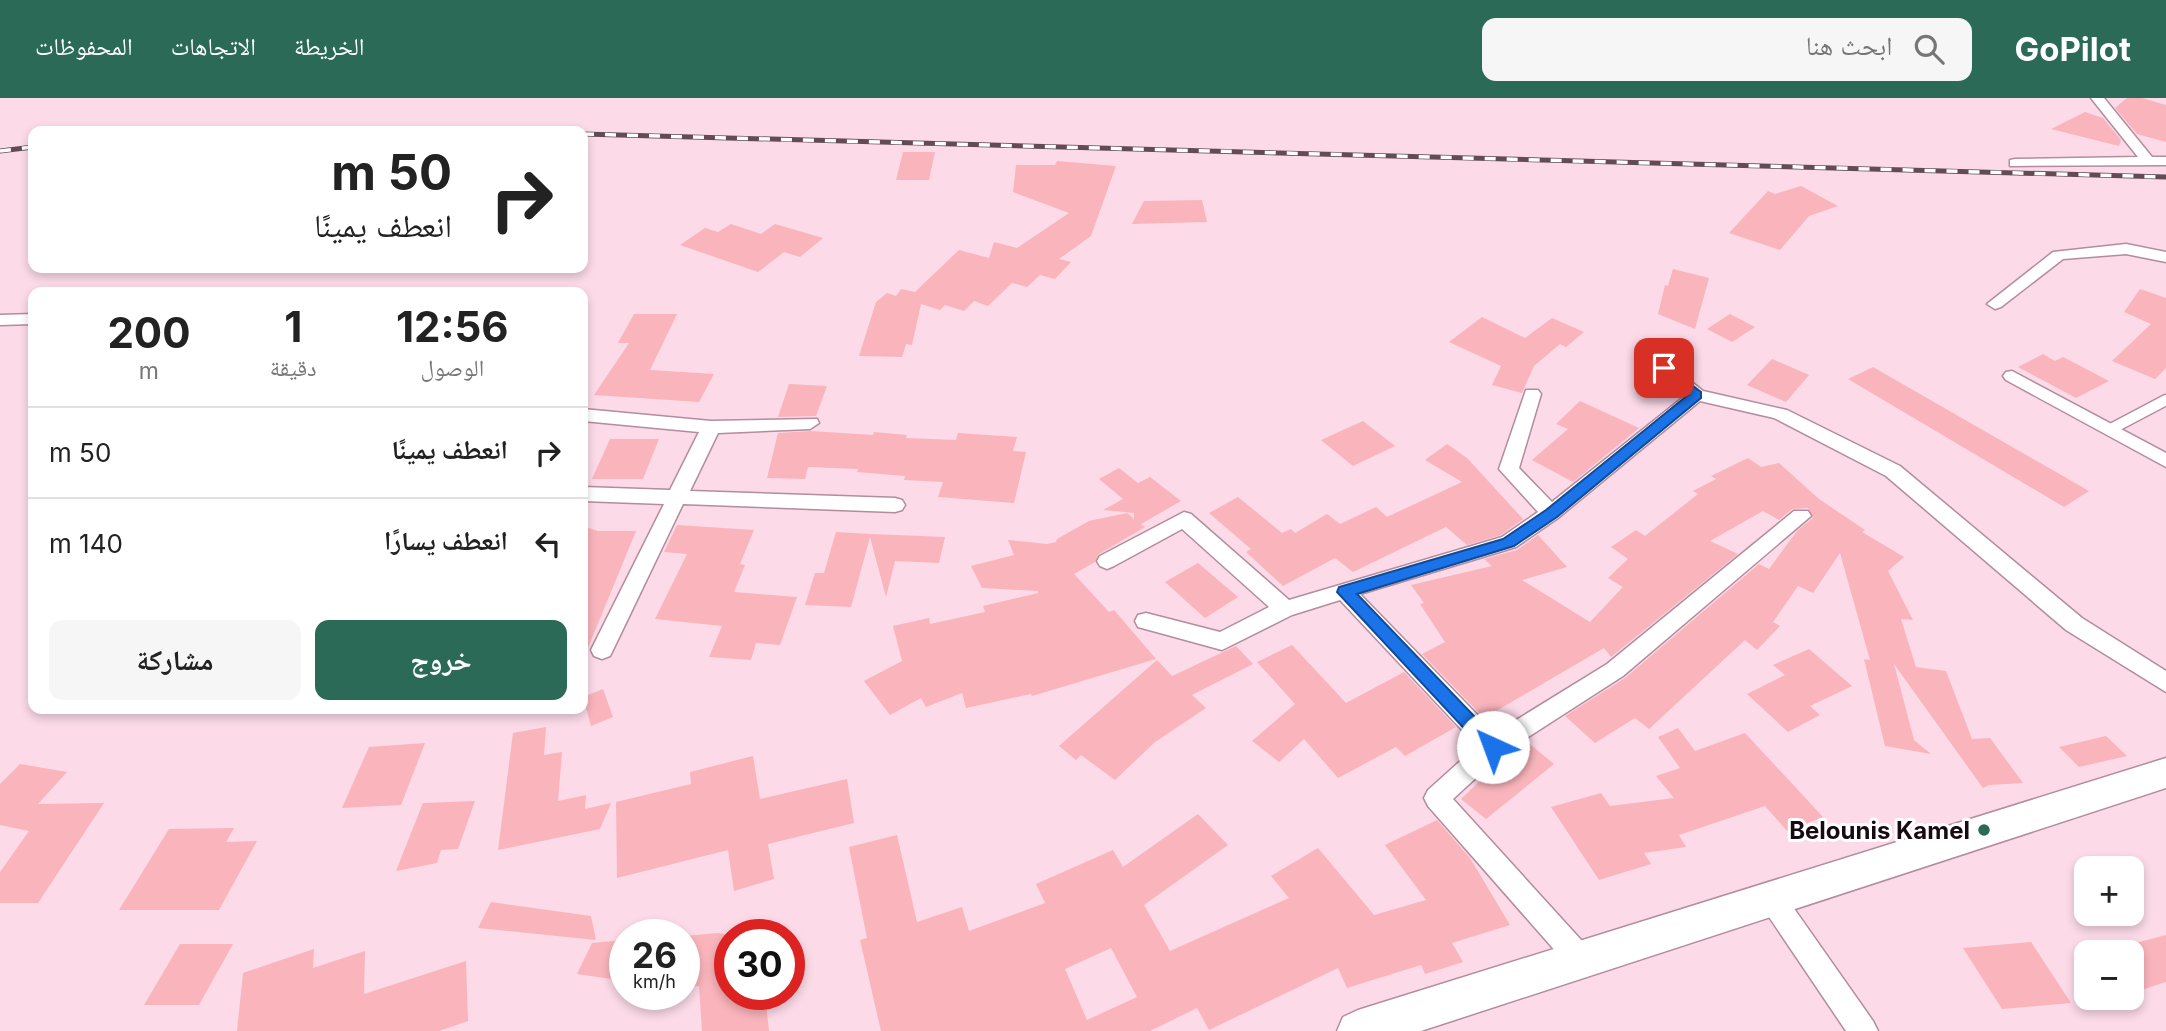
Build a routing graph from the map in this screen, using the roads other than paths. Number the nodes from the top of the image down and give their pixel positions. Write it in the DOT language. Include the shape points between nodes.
graph roads {
  1 [pos="2097,98"];
  2 [pos="2166,161"];
  3 [pos="2148,162"];
  4 [pos="2015,163"];
  5 [pos="2166,257"];
  6 [pos="1995,303"];
  7 [pos="28,319"];
  8 [pos="0,320"];
  9 [pos="1664,368"];
  10 [pos="2012,376"];
  11 [pos="1532,394"];
  12 [pos="1696,395"];
  13 [pos="2166,400"];
  14 [pos="588,415"];
  15 [pos="810,423"];
  16 [pos="711,426"];
  17 [pos="2111,429"];
  18 [pos="2166,461"];
  19 [pos="588,494"];
  20 [pos="675,497"];
  21 [pos="895,505"];
  22 [pos="1551,513"];
  23 [pos="1801,516"];
  24 [pos="1107,562"];
  25 [pos="1345,592"];
  26 [pos="1285,609"];
  27 [pos="1146,621"];
  28 [pos="602,650"];
  29 [pos="2166,682"];
  30 [pos="1493,747"];
  31 [pos="2166,773"];
  32 [pos="1772,899"];
  33 [pos="1582,961"];
  34 [pos="1358,1031"];
  35 [pos="1863,1031"];
  1 -- 3 [label="street" via="2134,138"];
  2 -- 3 [label="street"];
  3 -- 4 [label="street"];
  5 -- 6 [label="street" via="2126,249 2059,255"];
  7 -- 8 [label="street"];
  9 -- 12 [label="street"];
  10 -- 17 [label="street"];
  11 -- 22 [label="street" via="1509,469"];
  12 -- 22 [label="street"];
  12 -- 29 [label="street" via="1780,414 1894,471 2074,624"];
  13 -- 17 [label="lane"];
  14 -- 16 [label="street"];
  15 -- 16 [label="street"];
  16 -- 20 [label="street"];
  17 -- 18 [label="street"];
  19 -- 20 [label="street"];
  20 -- 21 [label="street"];
  20 -- 28 [label="street"];
  22 -- 25 [label="street" via="1509,542"];
  23 -- 30 [label="street" via="1615,670"];
  24 -- 26 [label="street" via="1184,519"];
  25 -- 26 [label="street"];
  25 -- 30 [label="street"];
  26 -- 27 [label="street" via="1222,641"];
  30 -- 33 [label="street" via="1437,798"];
  31 -- 32 [label="main road"];
  32 -- 33 [label="main road"];
  32 -- 35 [label="street"];
  33 -- 34 [label="main road"];
}
